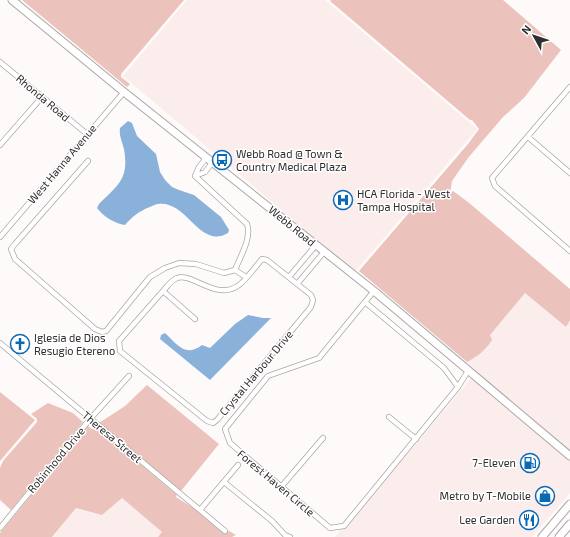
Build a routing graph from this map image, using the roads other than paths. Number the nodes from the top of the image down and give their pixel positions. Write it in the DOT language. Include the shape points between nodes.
graph roads {
  1 [pos="12,0"];
  2 [pos="0,62"];
  3 [pos="570,87"];
  4 [pos="124,92"];
  5 [pos="565,93"];
  6 [pos="42,97"];
  7 [pos="570,97"];
  8 [pos="86,134"];
  9 [pos="528,137"];
  10 [pos="0,145"];
  11 [pos="206,158"];
  12 [pos="88,161"];
  13 [pos="212,163"];
  14 [pos="570,174"];
  15 [pos="195,176"];
  16 [pos="0,237"];
  17 [pos="316,245"];
  18 [pos="570,251"];
  19 [pos="324,252"];
  20 [pos="235,270"];
  21 [pos="246,277"];
  22 [pos="289,277"];
  23 [pos="298,284"];
  24 [pos="163,291"];
  25 [pos="374,291"];
  26 [pos="365,302"];
  27 [pos="195,319"];
  28 [pos="0,343"];
  29 [pos="468,371"];
  30 [pos="129,376"];
  31 [pos="458,387"];
  32 [pos="389,416"];
  33 [pos="90,419"];
  34 [pos="323,438"];
  35 [pos="416,439"];
  36 [pos="570,456"];
  37 [pos="238,465"];
  38 [pos="224,482"];
  39 [pos="281,487"];
  40 [pos="570,504"];
  41 [pos="200,510"];
  42 [pos="570,524"];
  43 [pos="0,528"];
  44 [pos="225,531"];
  45 [pos="290,537"];
  46 [pos="542,537"];
  47 [pos="559,537"];
  1 -- 4 [label="street, Webb Road"];
  2 -- 6 [label="street, Rhonda Road"];
  3 -- 5 [label="street"];
  4 -- 8 [label="street, West Hanna Avenue"];
  4 -- 11 [label="street, Webb Road"];
  5 -- 7 [label="street"];
  5 -- 9 [label="street"];
  6 -- 8 [label="street, Rhonda Road"];
  6 -- 10 [label="street"];
  8 -- 16 [label="street, West Hanna Avenue"];
  9 -- 14 [label="street"];
  9 -- 18 [label="street" via="492,178 495,186"];
  11 -- 13 [label="street, Webb Road"];
  11 -- 15 [label="street"];
  12 -- 20 [label="street" via="12,249 15,259 95,330 106,331 150,277 165,268 179,263 196,264 224,273"];
  13 -- 15 [label="street" via="205,172"];
  13 -- 17 [label="street, Webb Road"];
  15 -- 20 [label="street" via="247,224 250,230"];
  17 -- 19 [label="street, Webb Road"];
  17 -- 22 [label="street"];
  19 -- 23 [label="street"];
  19 -- 25 [label="street, Webb Road"];
  20 -- 21 [label="street"];
  21 -- 22 [label="street, Crystal Harbour Drive" via="262,259"];
  21 -- 24 [label="street, Crystal Harbour Drive" via="239,285 228,290 220,290 181,277 176,278"];
  22 -- 23 [label="street, Crystal Harbour Drive"];
  23 -- 24 [label="street, Crystal Harbour Drive" via="311,295 311,307 213,423 207,421 120,351 119,341"];
  24 -- 27 [label="street"];
  25 -- 26 [label="street, Forest Haven Circle"];
  25 -- 29 [label="street, Webb Road"];
  26 -- 31 [label="street" via="444,368"];
  26 -- 39 [label="street, Forest Haven Circle" via="319,358 268,376 225,429 230,443"];
  28 -- 33 [label="street, Theresa Street"];
  29 -- 31 [label="street, Forest Haven Circle"];
  29 -- 36 [label="street, Webb Road"];
  30 -- 33 [label="street, Robinhood Drive"];
  31 -- 35 [label="street, Forest Haven Circle"];
  32 -- 35 [label="street"];
  33 -- 41 [label="street, Theresa Street"];
  33 -- 43 [label="street, Robinhood Drive"];
  34 -- 39 [label="street"];
  35 -- 39 [label="street, Forest Haven Circle" via="344,526 330,528"];
  37 -- 38 [label="street"];
  38 -- 41 [label="street"];
  38 -- 45 [label="street"];
  40 -- 46 [label="street"];
  41 -- 44 [label="street, Theresa Street"];
  42 -- 47 [label="street"];
}
